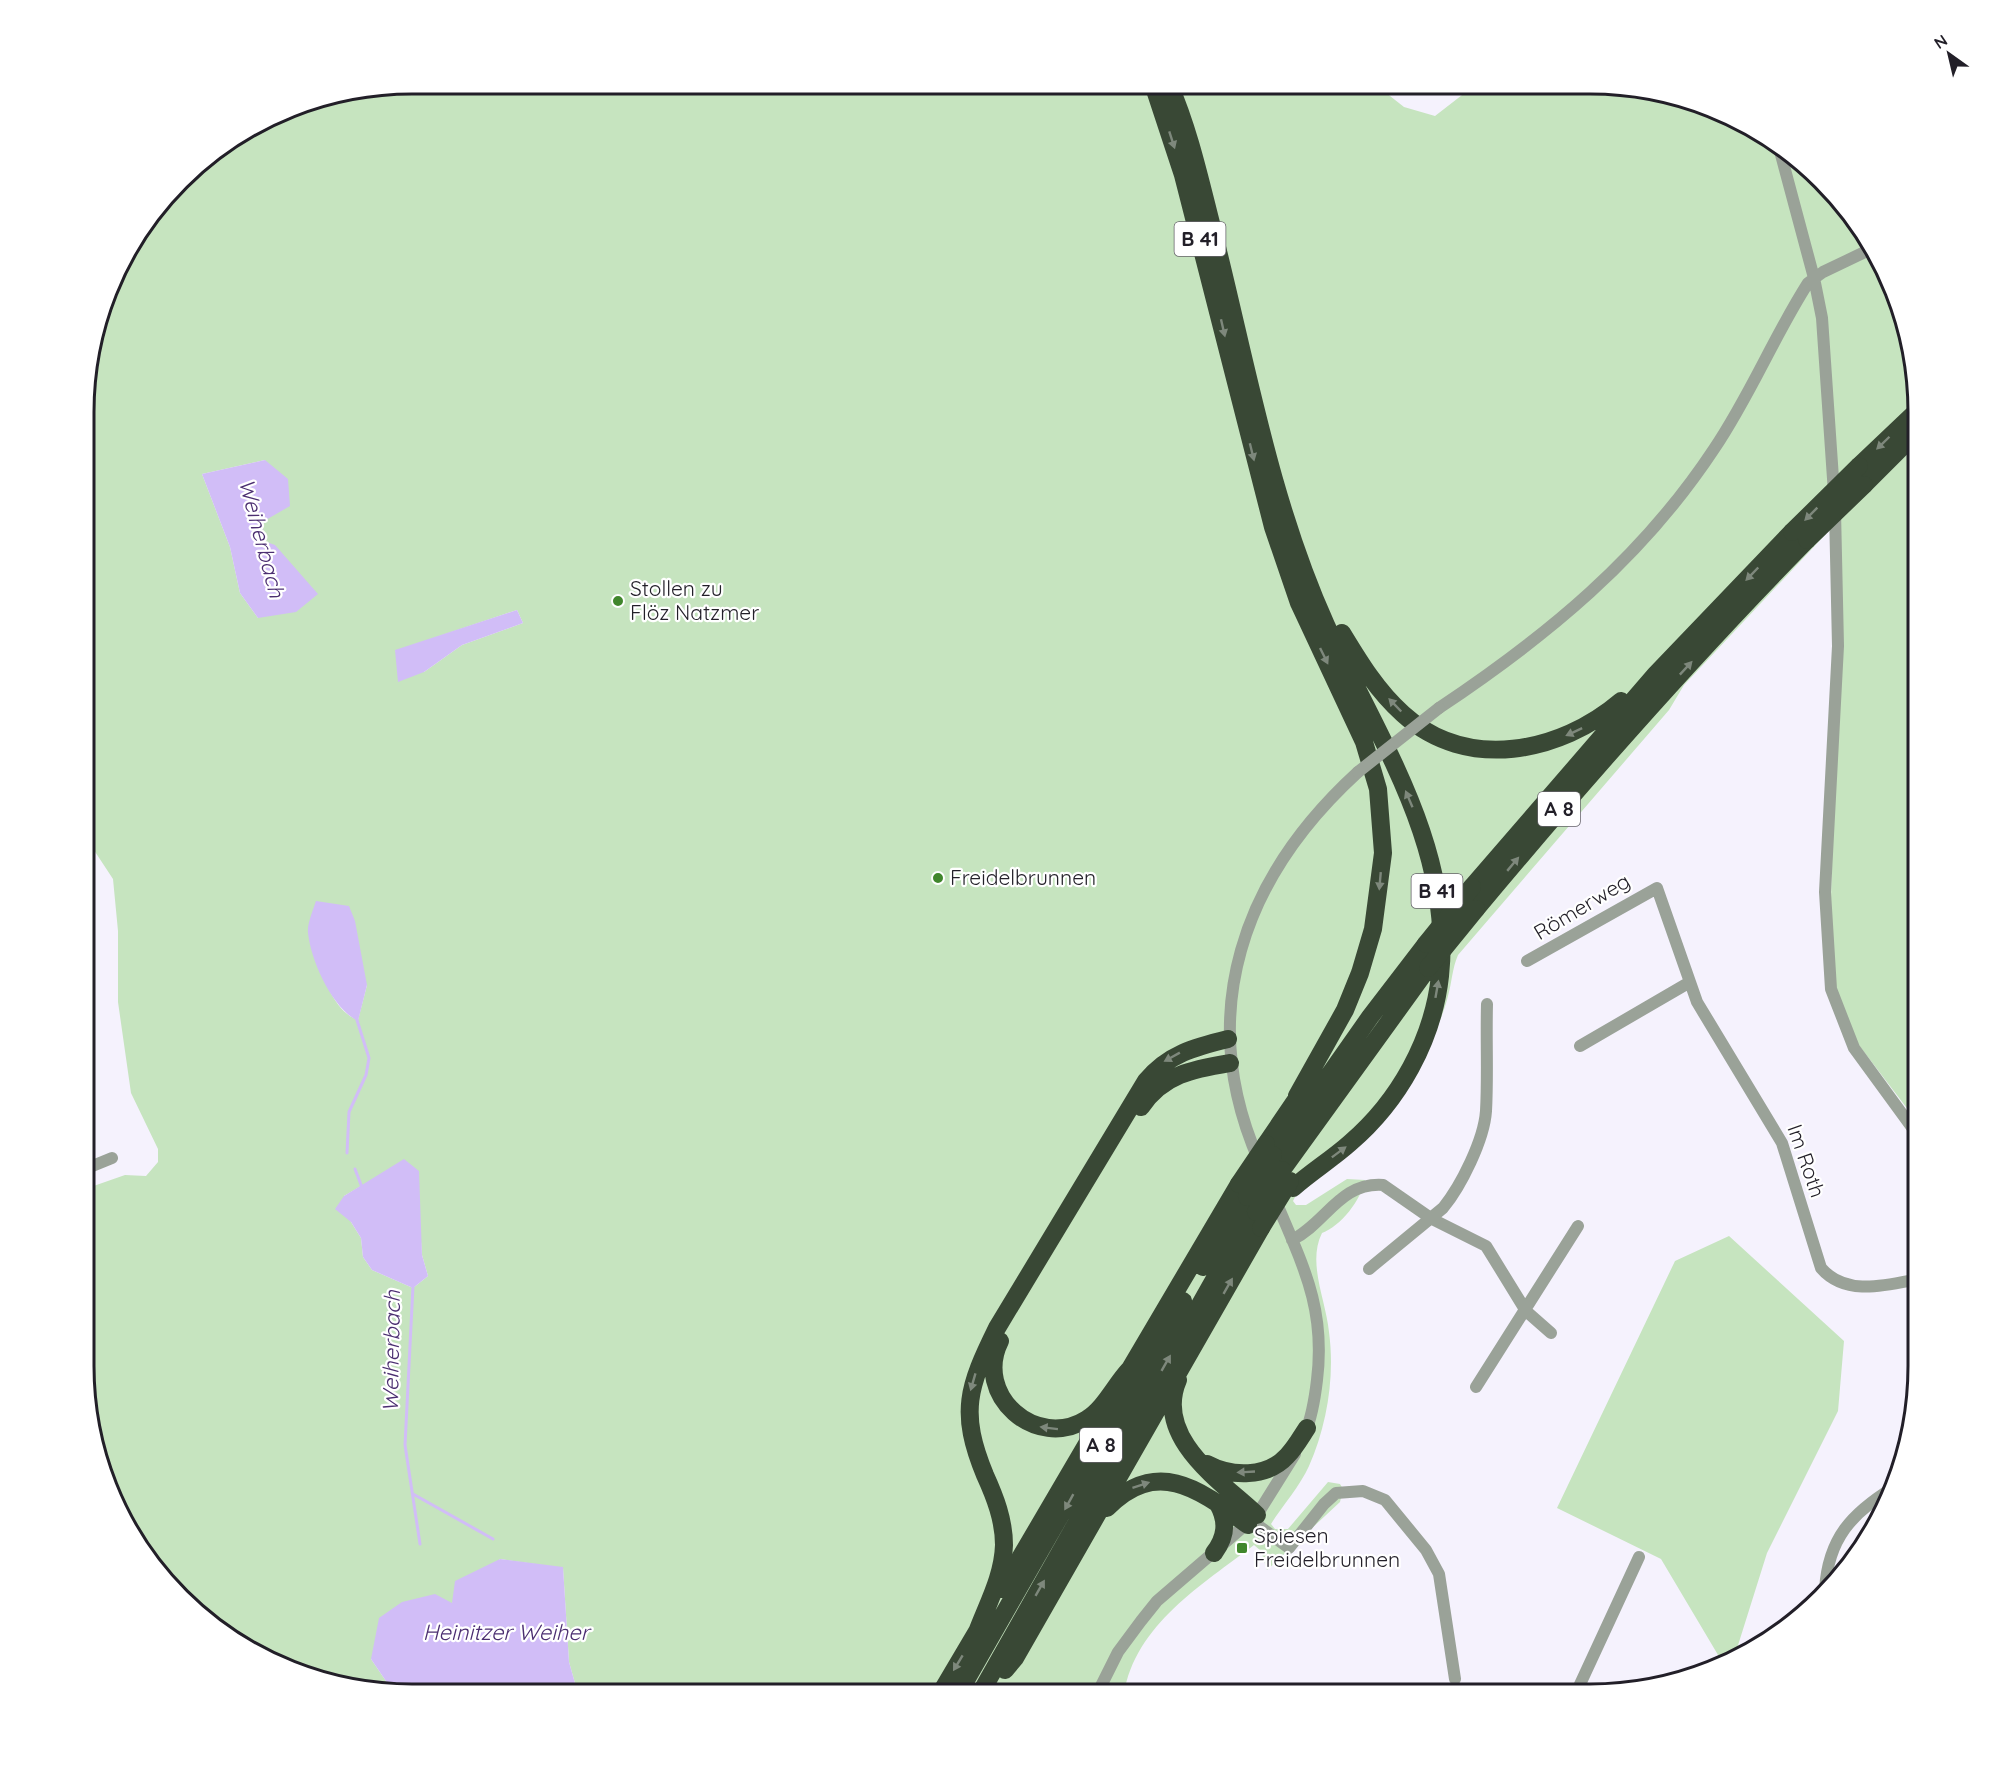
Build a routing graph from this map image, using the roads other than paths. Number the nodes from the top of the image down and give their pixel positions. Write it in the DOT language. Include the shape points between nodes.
graph roads {
  1 [pos="1156,94"];
  2 [pos="1172,94"];
  3 [pos="1782,159"];
  4 [pos="1865,252"];
  5 [pos="1814,278"];
  6 [pos="1908,419"];
  7 [pos="1908,441"];
  8 [pos="1800,536"];
  9 [pos="1302,567"];
  10 [pos="1656,674"];
  11 [pos="1657,888"];
  12 [pos="1527,962"];
  13 [pos="1407,969"];
  14 [pos="1690,982"];
  15 [pos="1487,1004"];
  16 [pos="1228,1039"];
  17 [pos="1580,1047"];
  18 [pos="1230,1063"];
  19 [pos="1297,1096"];
  20 [pos="1908,1122"];
  21 [pos="112,1158"];
  22 [pos="95,1165"];
  23 [pos="1281,1168"];
  24 [pos="1251,1205"];
  25 [pos="1432,1219"];
  26 [pos="1578,1226"];
  27 [pos="1292,1240"];
  28 [pos="1370,1269"];
  29 [pos="1908,1281"];
  30 [pos="1526,1311"];
  31 [pos="1551,1333"];
  32 [pos="1198,1336"];
  33 [pos="1129,1370"];
  34 [pos="1476,1387"];
  35 [pos="1307,1428"];
  36 [pos="1198,1459"];
  37 [pos="1880,1496"];
  38 [pos="1218,1504"];
  39 [pos="1095,1520"];
  40 [pos="1252,1521"];
  41 [pos="1214,1553"];
  42 [pos="1639,1557"];
  43 [pos="1827,1578"];
  44 [pos="977,1632"];
  45 [pos="1455,1679"];
  46 [pos="946,1684"];
  47 [pos="964,1684"];
  48 [pos="986,1684"];
  49 [pos="993,1684"];
  50 [pos="1102,1684"];
  51 [pos="1580,1684"];
  1 -- 19 [label="highway, B 41, one-way" via="1183,175 1273,527 1299,603 1364,742 1378,789 1383,853 1373,929 1345,1010"];
  2 -- 9 [label="highway, B 41" via="1197,170 1275,482"];
  3 -- 5 [label="street"];
  4 -- 5 [label="street"];
  5 -- 16 [label="street, bridge" via="1798,299 1714,449 1650,535 1552,625 1358,772 1304,828 1266,886 1252,916 1230,1004"];
  5 -- 20 [label="street" via="1825,355 1837,575 1837,677 1825,892 1831,989 1854,1048"];
  6 -- 8 [label="highway, A 8, one-way, bridge" via="1859,466"];
  7 -- 8 [label="highway, A 8, bridge" via="1864,485"];
  8 -- 10 [label="highway, A 8, one-way"];
  23 -- 8 [label="highway, A 8, one-way, bridge" via="1384,1026 1476,909 1576,788"];
  10 -- 9 [label="highway, one-way" via="1637,684 1602,715 1557,739 1525,748 1496,750 1448,742 1403,714 1374,682"];
  23 -- 9 [label="highway, B 41, one-way" via="1350,1143 1397,1090 1430,1023 1439,977 1442,928 1434,874 1413,808"];
  10 -- 13 [label="highway, A 8, bridge" via="1472,887"];
  11 -- 12 [label="street, Römerweg"];
  11 -- 14 [label="street, Im Roth"];
  13 -- 19 [label="highway" via="1352,1024"];
  13 -- 23 [label="highway, A 8"];
  14 -- 17 [label="street"];
  14 -- 29 [label="street, Im Roth" via="1697,1002 1779,1136 1821,1268 1837,1281 1858,1286"];
  15 -- 25 [label="street" via="1483,1126 1451,1198"];
  16 -- 18 [label="street"];
  16 -- 44 [label="highway, one-way" via="1177,1054 1163,1062 1146,1081 983,1355 970,1394 970,1429 999,1510 1004,1544 998,1581"];
  18 -- 27 [label="street" via="1241,1121"];
  33 -- 18 [label="highway, one-way" via="1088,1419 1058,1430 1033,1425 1009,1409 996,1386 994,1363 1005,1331 1143,1104 1160,1085 1179,1073"];
  19 -- 23 [label="highway"];
  21 -- 22 [label="street"];
  23 -- 24 [label="highway, A 8, bridge"];
  23 -- 24 [label="highway, bridge"];
  32 -- 24 [label="highway, one-way"];
  24 -- 33 [label="highway"];
  24 -- 47 [label="highway, A 8, one-way" via="1201,1271"];
  48 -- 24 [label="highway, A 8, one-way" via="1202,1300"];
  25 -- 27 [label="street" via="1392,1189 1373,1184 1343,1195 1316,1225"];
  25 -- 28 [label="street"];
  25 -- 30 [label="street" via="1486,1246"];
  26 -- 30 [label="street"];
  27 -- 35 [label="street" via="1319,1321 1320,1360"];
  30 -- 31 [label="street"];
  30 -- 34 [label="street"];
  32 -- 36 [label="highway" via="1176,1386 1173,1419 1178,1433"];
  32 -- 39 [label="highway"];
  33 -- 44 [label="highway"];
  35 -- 36 [label="highway, one-way" via="1287,1456 1261,1471 1248,1474 1218,1470"];
  35 -- 40 [label="street" via="1276,1490"];
  36 -- 40 [label="highway"];
  37 -- 43 [label="street" via="1857,1513 1841,1534 1830,1555"];
  39 -- 38 [label="highway, one-way" via="1124,1492 1156,1481 1184,1484"];
  38 -- 40 [label="highway"];
  38 -- 41 [label="highway" via="1226,1523 1221,1544"];
  39 -- 49 [label="highway" via="1015,1658"];
  40 -- 41 [label="street"];
  40 -- 45 [label="street" via="1289,1548 1336,1493 1363,1491 1386,1500 1426,1550 1439,1574"];
  41 -- 50 [label="street" via="1157,1601 1118,1652"];
  42 -- 51 [label="street"];
  44 -- 46 [label="highway, one-way"];
}
